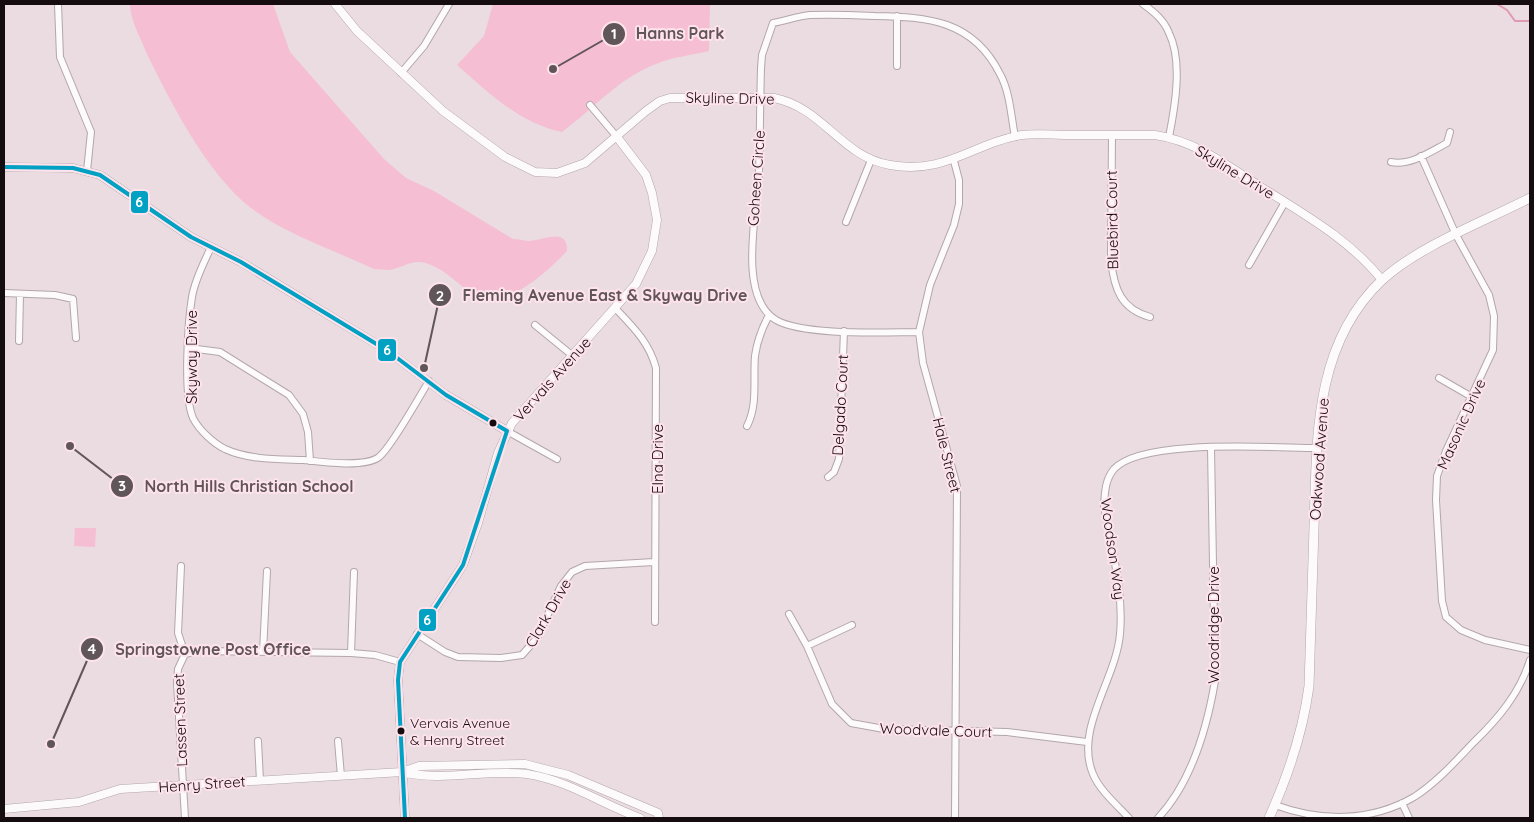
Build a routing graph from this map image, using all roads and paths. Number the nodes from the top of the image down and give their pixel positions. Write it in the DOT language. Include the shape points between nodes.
graph roads {
  1 [pos="58,4"];
  2 [pos="335,4"];
  3 [pos="449,4"];
  4 [pos="1143,4"];
  5 [pos="897,16"];
  6 [pos="897,66"];
  7 [pos="402,73"];
  8 [pos="760,98"];
  9 [pos="590,105"];
  10 [pos="1450,132"];
  11 [pos="1112,135"];
  12 [pos="617,137"];
  13 [pos="1015,137"];
  14 [pos="1169,137"];
  15 [pos="1421,156"];
  16 [pos="871,160"];
  17 [pos="954,161"];
  18 [pos="1391,162"];
  19 [pos="4,167"];
  20 [pos="87,171"];
  21 [pos="1530,198"];
  22 [pos="1285,202"];
  23 [pos="846,222"];
  24 [pos="1456,235"];
  25 [pos="211,247"];
  26 [pos="1249,266"];
  27 [pos="1382,280"];
  28 [pos="4,294"];
  29 [pos="20,294"];
  30 [pos="615,308"];
  31 [pos="769,315"];
  32 [pos="1150,317"];
  33 [pos="535,325"];
  34 [pos="844,331"];
  35 [pos="919,332"];
  36 [pos="76,338"];
  37 [pos="19,341"];
  38 [pos="189,348"];
  39 [pos="573,356"];
  40 [pos="1439,378"];
  41 [pos="429,381"];
  42 [pos="1472,397"];
  43 [pos="747,426"];
  44 [pos="508,431"];
  45 [pos="1211,448"];
  46 [pos="1317,448"];
  47 [pos="557,459"];
  48 [pos="310,461"];
  49 [pos="828,477"];
  50 [pos="654,562"];
  51 [pos="181,566"];
  52 [pos="267,571"];
  53 [pos="354,572"];
  54 [pos="789,614"];
  55 [pos="655,622"];
  56 [pos="852,625"];
  57 [pos="417,634"];
  58 [pos="807,646"];
  59 [pos="1530,650"];
  60 [pos="263,652"];
  61 [pos="351,653"];
  62 [pos="185,654"];
  63 [pos="1530,660"];
  64 [pos="400,662"];
  65 [pos="956,731"];
  66 [pos="258,741"];
  67 [pos="338,741"];
  68 [pos="1087,742"];
  69 [pos="402,772"];
  70 [pos="341,776"];
  71 [pos="260,781"];
  72 [pos="183,785"];
  73 [pos="1402,803"];
  74 [pos="1275,805"];
  75 [pos="4,809"];
  76 [pos="185,818"];
  77 [pos="405,818"];
  78 [pos="640,818"];
  79 [pos="660,818"];
  80 [pos="955,818"];
  81 [pos="1129,818"];
  82 [pos="1158,818"];
  83 [pos="1269,818"];
  84 [pos="1410,818"];
  1 -- 20 [label="street" via="60,57 90,132"];
  2 -- 7 [label="street, Skyline Drive" via="356,31"];
  3 -- 7 [label="street" via="424,46"];
  4 -- 14 [label="street" via="1164,23 1173,42 1175,106"];
  5 -- 6 [label="street"];
  5 -- 8 [label="street, Goheen Circle" via="807,16 773,23 762,55"];
  5 -- 13 [label="street, Goheen Circle" via="937,20 953,26 980,45 1001,74 1006,87"];
  7 -- 12 [label="street, Skyline Drive" via="444,111 505,157 535,172 557,173 576,168"];
  8 -- 12 [label="street, Skyline Drive" via="670,98 646,111"];
  8 -- 16 [label="street, Skyline Drive" via="786,100 802,107 845,145"];
  8 -- 31 [label="street, Goheen Circle" via="759,174 752,220 753,274 756,290"];
  9 -- 12 [label="street, Vervais Avenue"];
  10 -- 15 [label="street" via="1447,143"];
  11 -- 13 [label="street, Skyline Drive" via="1027,134"];
  11 -- 14 [label="street, Skyline Drive"];
  11 -- 32 [label="street, Bluebird Court" via="1113,276 1126,306 1137,314"];
  12 -- 30 [label="street, Vervais Avenue" via="646,175 656,205 656,220 652,251 636,284"];
  13 -- 17 [label="street, Skyline Drive"];
  14 -- 22 [label="street, Skyline Drive" via="1205,151"];
  15 -- 18 [label="street" via="1401,164"];
  15 -- 24 [label="street, Masonic Drive"];
  16 -- 17 [label="street, Skyline Drive" via="912,167"];
  16 -- 23 [label="street"];
  17 -- 35 [label="street, Hale Street" via="959,180 959,204 930,285"];
  19 -- 20 [label="street"];
  20 -- 25 [label="street" via="110,181"];
  21 -- 24 [label="main road, Oakwood Avenue"];
  22 -- 26 [label="street"];
  22 -- 27 [label="street, Skyline Drive" via="1346,242"];
  24 -- 27 [label="main road, Oakwood Avenue" via="1422,252"];
  24 -- 42 [label="street, Masonic Drive" via="1490,295 1494,316 1493,350"];
  25 -- 38 [label="street, Skyway Drive" via="192,295"];
  25 -- 41 [label="street" via="388,351"];
  27 -- 46 [label="main road, Oakwood Avenue" via="1363,301 1337,345 1322,395"];
  28 -- 29 [label="street"];
  29 -- 36 [label="street" via="73,298"];
  29 -- 37 [label="street"];
  30 -- 39 [label="street, Vervais Avenue"];
  30 -- 50 [label="street, Elna Drive" via="644,340 656,368 657,551"];
  31 -- 34 [label="street" via="787,325 808,330"];
  31 -- 43 [label="street" via="759,334 752,416"];
  33 -- 39 [label="street"];
  34 -- 35 [label="street"];
  34 -- 49 [label="street, Delgado Court" via="839,459 834,472"];
  35 -- 65 [label="street, Hale Street" via="923,363 957,486"];
  38 -- 48 [label="street" via="220,352 289,395 302,414 308,432"];
  38 -- 48 [label="street, Skyway Drive" via="192,416 204,433 216,444 235,453"];
  39 -- 44 [label="street, Vervais Avenue" via="521,412"];
  40 -- 42 [label="street"];
  41 -- 44 [label="street" via="463,406"];
  41 -- 48 [label="street, Skyway Drive" via="378,458 350,463"];
  42 -- 59 [label="street, Masonic Drive" via="1437,476 1442,600 1446,617 1461,630 1485,640"];
  44 -- 47 [label="street"];
  44 -- 57 [label="street, Vervais Avenue" via="463,565"];
  45 -- 46 [label="street, Woodson Way"];
  45 -- 68 [label="street, Woodson Way" via="1162,450 1128,459 1114,469 1105,488 1104,505 1121,606 1120,635"];
  45 -- 82 [label="street, Woodridge Drive" via="1216,681 1208,715 1185,780 1170,806"];
  46 -- 74 [label="main road, Oakwood Avenue" via="1306,712"];
  50 -- 55 [label="street, Elna Drive"];
  50 -- 57 [label="street, Clark Drive" via="585,566 572,572 537,638 522,655 458,657"];
  51 -- 62 [label="street" via="178,633"];
  52 -- 60 [label="street"];
  53 -- 61 [label="street"];
  54 -- 58 [label="street, Woodvale Court"];
  56 -- 58 [label="street"];
  57 -- 64 [label="street, Vervais Avenue"];
  58 -- 65 [label="street, Woodvale Court" via="832,704 851,723 884,729"];
  60 -- 61 [label="street"];
  60 -- 62 [label="street" via="197,651"];
  61 -- 64 [label="street" via="376,655"];
  62 -- 72 [label="street, Lassen Street" via="178,669 177,683"];
  63 -- 73 [label="street" via="1515,696 1493,723 1429,786"];
  64 -- 69 [label="street"];
  65 -- 68 [label="street, Woodvale Court" via="1007,732"];
  65 -- 80 [label="street, Hale Street"];
  66 -- 71 [label="street"];
  67 -- 70 [label="street"];
  68 -- 81 [label="street, Woodson Way" via="1093,775"];
  69 -- 70 [label="street, Henry Street"];
  69 -- 77 [label="street"];
  69 -- 78 [label="street, Henry Street" via="420,777 506,774 543,777"];
  69 -- 79 [label="street, Henry Street" via="419,766 525,764 568,775 658,813"];
  70 -- 71 [label="street, Henry Street"];
  71 -- 72 [label="street, Henry Street"];
  72 -- 75 [label="street, Henry Street" via="120,789 79,802"];
  72 -- 76 [label="street, Lassen Street"];
  73 -- 74 [label="street" via="1380,812 1336,818 1293,812"];
  73 -- 84 [label="street"];
  74 -- 83 [label="main road, Oakwood Avenue"];
}
